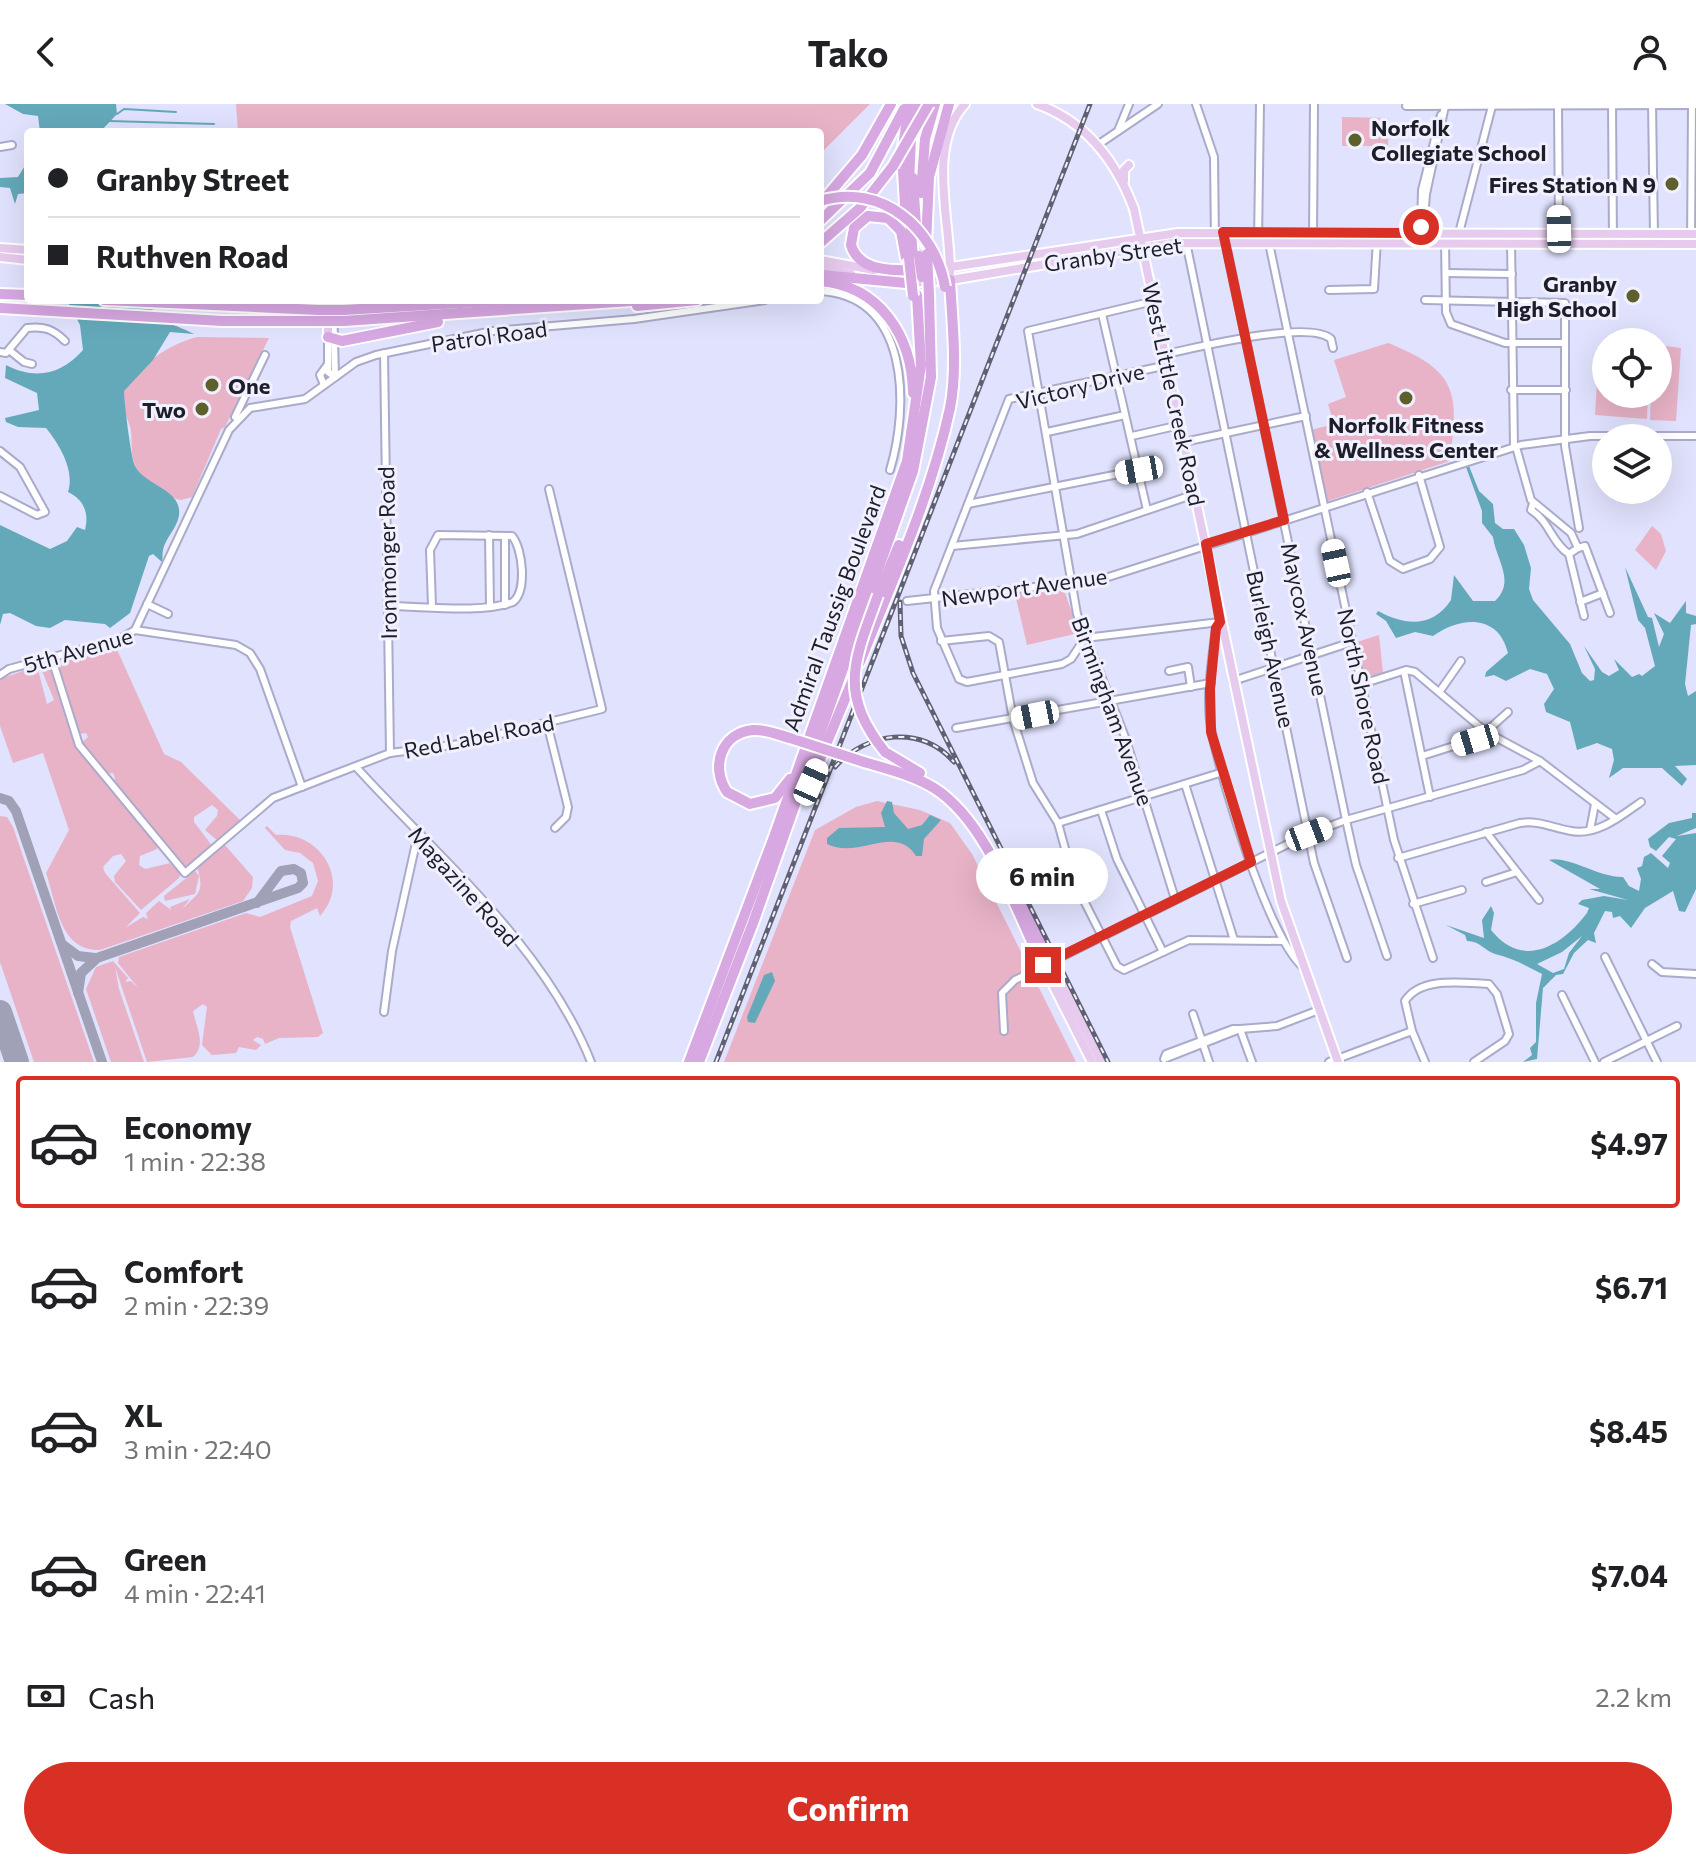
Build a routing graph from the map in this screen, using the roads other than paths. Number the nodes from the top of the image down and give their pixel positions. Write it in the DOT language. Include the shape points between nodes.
graph roads {
  1 [pos="891,104"];
  2 [pos="908,104"];
  3 [pos="919,104"];
  4 [pos="932,104"];
  5 [pos="949,104"];
  6 [pos="965,104"];
  7 [pos="1039,104"];
  8 [pos="1129,104"];
  9 [pos="1158,104"];
  10 [pos="1196,104"];
  11 [pos="1260,104"];
  12 [pos="1314,104"];
  13 [pos="1446,105"];
  14 [pos="1496,105"];
  15 [pos="1588,105"];
  16 [pos="1612,105"];
  17 [pos="1652,105"];
  18 [pos="1694,105"];
  19 [pos="1406,106"];
  20 [pos="1558,106"];
  21 [pos="1118,131"];
  22 [pos="876,133"];
  23 [pos="1099,144"];
  24 [pos="12,145"];
  25 [pos="0,147"];
  26 [pos="1129,165"];
  27 [pos="1124,185"];
  28 [pos="824,191"];
  29 [pos="824,198"];
  30 [pos="824,202"];
  31 [pos="824,217"];
  32 [pos="1377,233"];
  33 [pos="1459,233"];
  34 [pos="1220,237"];
  35 [pos="1564,237"];
  36 [pos="1258,238"];
  37 [pos="1313,238"];
  38 [pos="1422,238"];
  39 [pos="1446,238"];
  40 [pos="1511,238"];
  41 [pos="1613,238"];
  42 [pos="1654,238"];
  43 [pos="1694,239"];
  44 [pos="824,240"];
  45 [pos="1142,241"];
  46 [pos="1186,242"];
  47 [pos="1269,243"];
  48 [pos="1377,243"];
  49 [pos="0,248"];
  50 [pos="24,250"];
  51 [pos="916,256"];
  52 [pos="0,257"];
  53 [pos="24,260"];
  54 [pos="824,261"];
  55 [pos="824,268"];
  56 [pos="929,272"];
  57 [pos="1446,273"];
  58 [pos="1512,274"];
  59 [pos="824,278"];
  60 [pos="824,279"];
  61 [pos="949,280"];
  62 [pos="906,283"];
  63 [pos="1329,290"];
  64 [pos="824,292"];
  65 [pos="0,294"];
  66 [pos="24,295"];
  67 [pos="921,295"];
  68 [pos="1425,300"];
  69 [pos="1446,300"];
  70 [pos="1154,301"];
  71 [pos="1512,301"];
  72 [pos="158,304"];
  73 [pos="330,304"];
  74 [pos="466,304"];
  75 [pos="594,304"];
  76 [pos="616,304"];
  77 [pos="654,304"];
  78 [pos="732,304"];
  79 [pos="0,308"];
  80 [pos="518,310"];
  81 [pos="1102,314"];
  82 [pos="344,315"];
  83 [pos="318,316"];
  84 [pos="1289,333"];
  85 [pos="1247,337"];
  86 [pos="331,339"];
  87 [pos="65,341"];
  88 [pos="1565,343"];
  89 [pos="1511,344"];
  90 [pos="1208,345"];
  91 [pos="1333,348"];
  92 [pos="9,350"];
  93 [pos="0,352"];
  94 [pos="384,353"];
  95 [pos="1165,354"];
  96 [pos="265,355"];
  97 [pos="32,364"];
  98 [pos="328,364"];
  99 [pos="1168,365"];
  100 [pos="1115,376"];
  101 [pos="335,377"];
  102 [pos="324,385"];
  103 [pos="1511,390"];
  104 [pos="1566,390"];
  105 [pos="1040,392"];
  106 [pos="1125,415"];
  107 [pos="1306,416"];
  108 [pos="925,421"];
  109 [pos="232,424"];
  110 [pos="1180,425"];
  111 [pos="1265,425"];
  112 [pos="1047,432"];
  113 [pos="1224,434"];
  114 [pos="912,436"];
  115 [pos="1132,436"];
  116 [pos="1696,436"];
  117 [pos="1565,439"];
  118 [pos="1184,442"];
  119 [pos="1515,447"];
  120 [pos="0,451"];
  121 [pos="939,451"];
  122 [pos="890,470"];
  123 [pos="1139,470"];
  124 [pos="1419,475"];
  125 [pos="1054,485"];
  126 [pos="549,489"];
  127 [pos="1367,492"];
  128 [pos="1195,494"];
  129 [pos="0,496"];
  130 [pos="1533,503"];
  131 [pos="968,504"];
  132 [pos="1324,506"];
  133 [pos="1147,510"];
  134 [pos="1284,520"];
  135 [pos="1579,528"];
  136 [pos="1246,532"];
  137 [pos="489,535"];
  138 [pos="1066,535"];
  139 [pos="505,536"];
  140 [pos="1206,544"];
  141 [pos="952,546"];
  142 [pos="1582,547"];
  143 [pos="1569,554"];
  144 [pos="1071,583"];
  145 [pos="879,591"];
  146 [pos="1603,593"];
  147 [pos="933,599"];
  148 [pos="907,601"];
  149 [pos="1580,602"];
  150 [pos="147,604"];
  151 [pos="505,605"];
  152 [pos="387,606"];
  153 [pos="432,606"];
  154 [pos="490,606"];
  155 [pos="1610,613"];
  156 [pos="168,614"];
  157 [pos="1584,616"];
  158 [pos="1220,622"];
  159 [pos="135,630"];
  160 [pos="1085,638"];
  161 [pos="941,641"];
  162 [pos="1352,642"];
  163 [pos="1313,655"];
  164 [pos="52,659"];
  165 [pos="1461,661"];
  166 [pos="1275,667"];
  167 [pos="834,669"];
  168 [pos="1169,671"];
  169 [pos="1404,671"];
  170 [pos="0,675"];
  171 [pos="1006,675"];
  172 [pos="1233,681"];
  173 [pos="1211,683"];
  174 [pos="1362,684"];
  175 [pos="1191,687"];
  176 [pos="1440,691"];
  177 [pos="1112,702"];
  178 [pos="1508,712"];
  179 [pos="1013,719"];
  180 [pos="547,723"];
  181 [pos="956,728"];
  182 [pos="1486,732"];
  183 [pos="390,753"];
  184 [pos="1422,756"];
  185 [pos="1540,761"];
  186 [pos="357,768"];
  187 [pos="1223,772"];
  188 [pos="1185,784"];
  189 [pos="302,787"];
  190 [pos="1144,796"];
  191 [pos="1430,797"];
  192 [pos="1641,802"];
  193 [pos="1595,804"];
  194 [pos="1388,809"];
  195 [pos="1101,810"];
  196 [pos="1616,819"];
  197 [pos="1346,820"];
  198 [pos="1058,823"];
  199 [pos="555,828"];
  200 [pos="1590,830"];
  201 [pos="1486,832"];
  202 [pos="418,834"];
  203 [pos="1309,834"];
  204 [pos="1269,853"];
  205 [pos="1398,858"];
  206 [pos="1251,862"];
  207 [pos="1517,872"];
  208 [pos="1215,880"];
  209 [pos="1486,882"];
  210 [pos="1462,890"];
  211 [pos="1175,899"];
  212 [pos="1539,900"];
  213 [pos="1413,904"];
  214 [pos="1144,914"];
  215 [pos="752,926"];
  216 [pos="1101,936"];
  217 [pos="1234,940"];
  218 [pos="1282,941"];
  219 [pos="1163,952"];
  220 [pos="1387,956"];
  221 [pos="1605,957"];
  222 [pos="1347,958"];
  223 [pos="1433,958"];
  224 [pos="1047,963"];
  225 [pos="1652,964"];
  226 [pos="1303,967"];
  227 [pos="1696,974"];
  228 [pos="1562,995"];
  229 [pos="1319,1010"];
  230 [pos="384,1012"];
  231 [pos="1193,1014"];
  232 [pos="1677,1026"];
  233 [pos="1240,1029"];
  234 [pos="1004,1031"];
  235 [pos="1412,1031"];
  236 [pos="1646,1041"];
  237 [pos="1202,1042"];
  238 [pos="1164,1061"];
  239 [pos="1335,1061"];
  240 [pos="591,1062"];
  241 [pos="689,1062"];
  242 [pos="700,1062"];
  243 [pos="1092,1062"];
  244 [pos="1101,1062"];
  245 [pos="1209,1062"];
  246 [pos="1252,1062"];
  247 [pos="1425,1062"];
  248 [pos="1474,1062"];
  249 [pos="1595,1062"];
  250 [pos="1604,1062"];
  251 [pos="1657,1062"];
  1 -- 22 [label="highway"];
  2 -- 31 [label="highway" via="861,183"];
  2 -- 51 [label="highway" via="902,155"];
  3 -- 51 [label="highway" via="911,138"];
  4 -- 44 [label="highway, bridge" via="860,208"];
  4 -- 51 [label="highway"];
  5 -- 51 [label="highway" via="937,140"];
  6 -- 61 [label="main road" via="946,138"];
  7 -- 23 [label="main road"];
  8 -- 21 [label="street"];
  9 -- 21 [label="street"];
  10 -- 34 [label="street, Maycox Avenue" via="1214,157"];
  11 -- 36 [label="street"];
  12 -- 37 [label="street"];
  13 -- 14 [label="street"];
  13 -- 19 [label="street"];
  13 -- 38 [label="street" via="1422,190"];
  14 -- 20 [label="street"];
  14 -- 33 [label="street"];
  15 -- 16 [label="street"];
  15 -- 20 [label="street"];
  16 -- 17 [label="street"];
  16 -- 41 [label="street"];
  17 -- 18 [label="street"];
  17 -- 42 [label="street"];
  18 -- 43 [label="street"];
  20 -- 35 [label="street"];
  21 -- 23 [label="street"];
  22 -- 28 [label="highway"];
  22 -- 29 [label="highway" via="851,171"];
  23 -- 27 [label="main road, West Little Creek Road"];
  24 -- 25 [label="street"];
  26 -- 27 [label="main road"];
  27 -- 45 [label="main road, West Little Creek Road"];
  30 -- 61 [label="highway, bridge" via="860,198 899,212 930,243"];
  32 -- 37 [label="main road, Granby Street"];
  32 -- 38 [label="main road, Granby Street"];
  32 -- 48 [label="street"];
  33 -- 39 [label="main road, Granby Street"];
  33 -- 40 [label="main road, Granby Street"];
  34 -- 36 [label="main road, Granby Street"];
  34 -- 45 [label="main road, Granby Street"];
  34 -- 46 [label="main road, Granby Street"];
  34 -- 85 [label="street, Maycox Avenue"];
  35 -- 40 [label="main road, Granby Street"];
  35 -- 41 [label="main road, Granby Street"];
  36 -- 37 [label="main road, Granby Street"];
  36 -- 47 [label="main road, Granby Street"];
  37 -- 47 [label="main road, Granby Street"];
  37 -- 48 [label="main road, Granby Street"];
  38 -- 39 [label="main road, Granby Street"];
  38 -- 48 [label="main road, Granby Street"];
  39 -- 40 [label="main road, Granby Street"];
  39 -- 57 [label="street"];
  40 -- 58 [label="street"];
  41 -- 42 [label="main road, Granby Street"];
  42 -- 43 [label="main road, Granby Street"];
  45 -- 46 [label="main road, Granby Street"];
  45 -- 61 [label="main road, Granby Street"];
  45 -- 70 [label="main road, West Little Creek Road"];
  46 -- 90 [label="street, Burleigh Avenue"];
  47 -- 84 [label="street, North Shore Road"];
  48 -- 63 [label="street" via="1375,287"];
  49 -- 50 [label="main road"];
  51 -- 56 [label="highway, bridge"];
  51 -- 56 [label="highway" via="888,218 868,216 854,228 851,245 861,262"];
  51 -- 67 [label="highway, bridge"];
  51 -- 67 [label="highway, bridge" via="910,271"];
  52 -- 53 [label="main road"];
  54 -- 56 [label="main road, Granby Street"];
  55 -- 62 [label="main road, Granby Street"];
  56 -- 61 [label="main road, Granby Street"];
  56 -- 67 [label="highway, bridge"];
  57 -- 58 [label="street"];
  57 -- 69 [label="street"];
  58 -- 71 [label="street"];
  59 -- 62 [label="highway"];
  60 -- 114 [label="highway" via="858,290 893,322 911,370"];
  61 -- 62 [label="main road, Granby Street"];
  61 -- 121 [label="highway"];
  64 -- 122 [label="street" via="866,308 891,344 902,399"];
  65 -- 66 [label="highway"];
  67 -- 108 [label="highway" via="932,351"];
  67 -- 114 [label="highway"];
  68 -- 69 [label="street"];
  69 -- 71 [label="street"];
  69 -- 89 [label="street" via="1451,324"];
  70 -- 81 [label="street"];
  70 -- 95 [label="main road, West Little Creek Road"];
  71 -- 88 [label="street" via="1563,302"];
  71 -- 89 [label="street"];
  72 -- 83 [label="highway"];
  73 -- 86 [label="main road"];
  74 -- 82 [label="highway"];
  75 -- 80 [label="highway"];
  76 -- 77 [label="highway"];
  78 -- 94 [label="street, Patrol Road" via="493,331"];
  79 -- 83 [label="highway" via="222,321"];
  80 -- 82 [label="highway"];
  80 -- 86 [label="highway"];
  81 -- 100 [label="street"];
  81 -- 105 [label="street, Birmingham Avenue" via="1028,331"];
  82 -- 83 [label="highway, bridge"];
  84 -- 85 [label="street"];
  84 -- 91 [label="street" via="1324,333"];
  84 -- 107 [label="street, North Shore Road"];
  85 -- 90 [label="street"];
  85 -- 111 [label="street, Maycox Avenue"];
  86 -- 98 [label="street"];
  86 -- 101 [label="street"];
  87 -- 92 [label="street" via="56,331 27,328"];
  88 -- 89 [label="street"];
  88 -- 104 [label="street"];
  89 -- 103 [label="street"];
  90 -- 95 [label="street"];
  90 -- 113 [label="street, Burleigh Avenue"];
  92 -- 93 [label="street"];
  92 -- 97 [label="street"];
  94 -- 101 [label="street, Patrol Road"];
  94 -- 152 [label="street, Ironmonger Road"];
  95 -- 99 [label="main road, West Little Creek Road"];
  96 -- 109 [label="street"];
  98 -- 101 [label="street"];
  98 -- 102 [label="street" via="320,376"];
  99 -- 100 [label="street, Victory Drive"];
  99 -- 110 [label="main road, West Little Creek Road"];
  100 -- 105 [label="street, Victory Drive"];
  100 -- 106 [label="street"];
  101 -- 102 [label="street, Patrol Road"];
  102 -- 109 [label="street, Patrol Road" via="296,402 257,405"];
  103 -- 104 [label="street"];
  103 -- 119 [label="street"];
  104 -- 117 [label="street"];
  105 -- 112 [label="street, Birmingham Avenue"];
  105 -- 131 [label="street, Victory Drive" via="1009,399"];
  106 -- 112 [label="street"];
  106 -- 115 [label="street"];
  107 -- 111 [label="street"];
  107 -- 132 [label="street, North Shore Road"];
  108 -- 145 [label="highway" via="915,483"];
  108 -- 215 [label="highway" via="908,489"];
  109 -- 150 [label="street"];
  110 -- 115 [label="street"];
  110 -- 118 [label="main road, West Little Creek Road"];
  111 -- 113 [label="street"];
  111 -- 134 [label="street, Maycox Avenue"];
  112 -- 125 [label="street, Birmingham Avenue"];
  113 -- 118 [label="street"];
  113 -- 136 [label="street, Burleigh Avenue"];
  114 -- 167 [label="highway, Admiral Taussig Boulevard"];
  115 -- 123 [label="street"];
  116 -- 117 [label="street, Newport Avenue"];
  117 -- 119 [label="street, Newport Avenue"];
  117 -- 135 [label="street"];
  118 -- 128 [label="main road, West Little Creek Road"];
  119 -- 124 [label="street, Newport Avenue"];
  119 -- 130 [label="street"];
  120 -- 129 [label="street" via="20,467 45,512 37,515"];
  121 -- 145 [label="highway"];
  121 -- 215 [label="highway"];
  123 -- 125 [label="street"];
  123 -- 133 [label="street"];
  124 -- 127 [label="street, Newport Avenue"];
  124 -- 127 [label="street" via="1440,547 1430,559 1403,569 1390,561"];
  125 -- 131 [label="street"];
  125 -- 138 [label="street, Birmingham Avenue"];
  126 -- 180 [label="street, Red Label Road" via="602,709"];
  127 -- 132 [label="street, Newport Avenue"];
  128 -- 133 [label="street"];
  128 -- 140 [label="main road, West Little Creek Road"];
  130 -- 142 [label="street"];
  130 -- 143 [label="street" via="1531,510"];
  131 -- 141 [label="street"];
  132 -- 134 [label="street, Newport Avenue"];
  132 -- 162 [label="street, North Shore Road"];
  133 -- 138 [label="street"];
  134 -- 136 [label="street, Newport Avenue"];
  134 -- 163 [label="street, Maycox Avenue"];
  136 -- 140 [label="street, Newport Avenue"];
  136 -- 166 [label="street, Burleigh Avenue"];
  137 -- 139 [label="street"];
  137 -- 153 [label="street" via="434,538"];
  137 -- 154 [label="street"];
  138 -- 141 [label="street"];
  138 -- 144 [label="street, Birmingham Avenue"];
  139 -- 151 [label="street"];
  139 -- 151 [label="street" via="512,536 520,551 519,598"];
  140 -- 144 [label="street, Newport Avenue" via="1099,580"];
  140 -- 158 [label="main road, West Little Creek Road"];
  141 -- 147 [label="street"];
  142 -- 143 [label="street"];
  142 -- 146 [label="street"];
  143 -- 149 [label="street"];
  144 -- 147 [label="street, Newport Avenue"];
  144 -- 160 [label="street, Birmingham Avenue"];
  145 -- 224 [label="highway, bridge" via="856,653 854,685 863,721 885,752 948,789 976,818"];
  146 -- 149 [label="street"];
  146 -- 155 [label="street"];
  147 -- 148 [label="street, Newport Avenue"];
  147 -- 161 [label="street"];
  149 -- 157 [label="street"];
  150 -- 156 [label="street"];
  150 -- 159 [label="street"];
  151 -- 154 [label="street"];
  152 -- 153 [label="street"];
  152 -- 183 [label="street, Ironmonger Road"];
  153 -- 154 [label="street"];
  158 -- 160 [label="street"];
  158 -- 172 [label="main road, West Little Creek Road"];
  158 -- 173 [label="street"];
  159 -- 164 [label="street, 5th Avenue"];
  159 -- 189 [label="street, 5th Avenue" via="236,645 250,653"];
  160 -- 171 [label="street" via="1062,664"];
  160 -- 177 [label="street, Birmingham Avenue"];
  161 -- 171 [label="street" via="959,679"];
  161 -- 171 [label="street" via="989,636 997,640"];
  162 -- 163 [label="street"];
  162 -- 174 [label="street, North Shore Road"];
  163 -- 166 [label="street"];
  163 -- 197 [label="street, Maycox Avenue"];
  164 -- 170 [label="street, 5th Avenue"];
  164 -- 189 [label="street" via="79,745 185,873 273,798"];
  165 -- 176 [label="street"];
  166 -- 172 [label="street"];
  166 -- 203 [label="street, Burleigh Avenue"];
  167 -- 224 [label="highway, bridge" via="784,788 757,804 727,792 719,761 731,739 755,730 790,738 864,762 924,782 964,813 979,834"];
  167 -- 241 [label="highway, Admiral Taussig Boulevard"];
  168 -- 175 [label="street" via="1188,667"];
  169 -- 174 [label="street"];
  169 -- 176 [label="street" via="1420,674"];
  169 -- 184 [label="street"];
  171 -- 179 [label="street"];
  172 -- 204 [label="main road, West Little Creek Road"];
  173 -- 175 [label="street"];
  173 -- 187 [label="street" via="1211,732"];
  174 -- 194 [label="street, North Shore Road"];
  175 -- 177 [label="street"];
  176 -- 182 [label="street"];
  177 -- 179 [label="street"];
  177 -- 190 [label="street, Birmingham Avenue"];
  178 -- 182 [label="street"];
  179 -- 181 [label="street"];
  179 -- 198 [label="street" via="1033,783"];
  180 -- 183 [label="street, Red Label Road" via="460,744"];
  180 -- 199 [label="street" via="568,807"];
  182 -- 184 [label="street"];
  182 -- 185 [label="street"];
  183 -- 186 [label="street, Red Label Road"];
  184 -- 191 [label="street"];
  185 -- 191 [label="street"];
  185 -- 193 [label="street"];
  186 -- 189 [label="street"];
  186 -- 202 [label="street, Magazine Road"];
  187 -- 188 [label="street"];
  187 -- 206 [label="street"];
  188 -- 190 [label="street"];
  188 -- 208 [label="street"];
  190 -- 195 [label="street"];
  190 -- 211 [label="street, Birmingham Avenue"];
  191 -- 194 [label="street"];
  192 -- 196 [label="street"];
  193 -- 196 [label="street"];
  193 -- 200 [label="street"];
  194 -- 197 [label="street"];
  194 -- 205 [label="street, North Shore Road"];
  195 -- 198 [label="street"];
  195 -- 214 [label="street"];
  196 -- 200 [label="street"];
  197 -- 203 [label="street"];
  197 -- 220 [label="street, Maycox Avenue"];
  198 -- 216 [label="street" via="1074,881"];
  200 -- 201 [label="street" via="1573,832 1525,822"];
  201 -- 205 [label="street"];
  201 -- 207 [label="street"];
  202 -- 230 [label="street"];
  202 -- 240 [label="street, Magazine Road" via="476,894 540,974 577,1027"];
  203 -- 204 [label="street"];
  203 -- 222 [label="street, Burleigh Avenue" via="1324,898"];
  204 -- 206 [label="street"];
  204 -- 226 [label="main road, West Little Creek Road"];
  205 -- 213 [label="street, North Shore Road"];
  206 -- 208 [label="street"];
  206 -- 218 [label="street"];
  207 -- 209 [label="street"];
  207 -- 212 [label="street"];
  208 -- 211 [label="street"];
  208 -- 217 [label="street"];
  210 -- 213 [label="street"];
  211 -- 214 [label="street"];
  213 -- 223 [label="street, North Shore Road"];
  214 -- 216 [label="street"];
  214 -- 219 [label="street"];
  215 -- 242 [label="highway"];
  216 -- 219 [label="street" via="1124,970"];
  216 -- 224 [label="street"];
  217 -- 218 [label="street"];
  217 -- 219 [label="street" via="1199,938"];
  218 -- 226 [label="street"];
  221 -- 236 [label="street"];
  224 -- 234 [label="street" via="1002,993"];
  224 -- 243 [label="main road"];
  224 -- 244 [label="main road"];
  225 -- 227 [label="street" via="1662,972"];
  226 -- 229 [label="main road, West Little Creek Road"];
  228 -- 249 [label="street"];
  229 -- 233 [label="street" via="1277,1026"];
  229 -- 239 [label="main road, West Little Creek Road"];
  231 -- 237 [label="street"];
  232 -- 236 [label="street"];
  233 -- 237 [label="street"];
  233 -- 246 [label="street"];
  235 -- 239 [label="street"];
  235 -- 247 [label="street"];
  235 -- 248 [label="street" via="1405,1001 1412,992 1441,982 1489,984 1509,1034"];
  236 -- 250 [label="street"];
  236 -- 251 [label="street"];
  237 -- 238 [label="street"];
  237 -- 245 [label="street"];
}
